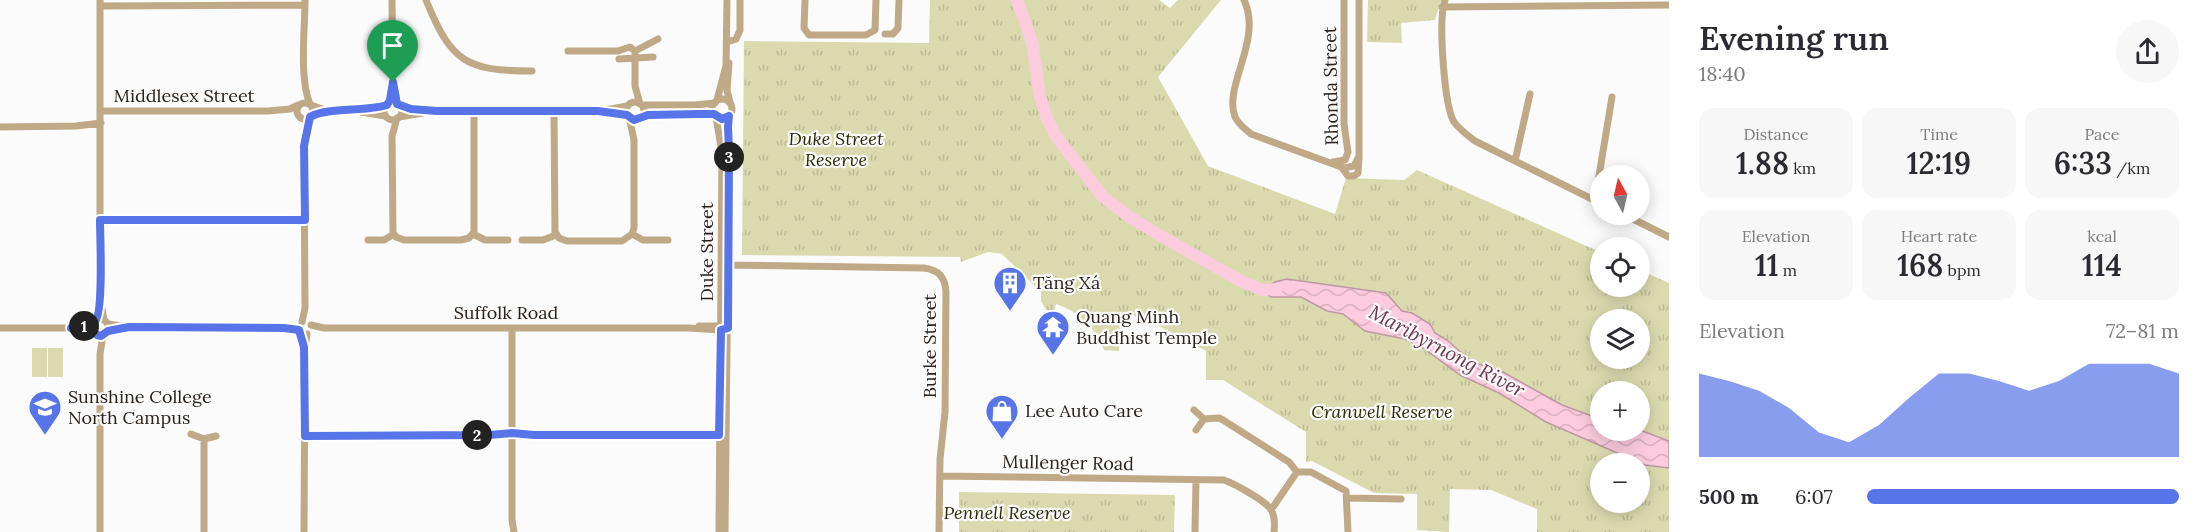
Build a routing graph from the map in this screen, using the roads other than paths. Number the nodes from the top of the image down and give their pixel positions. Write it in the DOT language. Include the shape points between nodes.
graph roads {
  1 [pos="392,0"];
  2 [pos="426,0"];
  3 [pos="728,0"];
  4 [pos="740,0"];
  5 [pos="805,0"];
  6 [pos="876,0"];
  7 [pos="899,0"];
  8 [pos="1244,0"];
  9 [pos="1344,0"];
  10 [pos="1359,0"];
  11 [pos="1630,2"];
  12 [pos="100,3"];
  13 [pos="305,3"];
  14 [pos="1444,3"];
  15 [pos="1536,3"];
  16 [pos="1669,5"];
  17 [pos="885,34"];
  18 [pos="658,39"];
  19 [pos="727,42"];
  20 [pos="568,51"];
  21 [pos="634,51"];
  22 [pos="653,57"];
  23 [pos="619,59"];
  24 [pos="635,59"];
  25 [pos="532,70"];
  26 [pos="304,75"];
  27 [pos="393,82"];
  28 [pos="635,86"];
  29 [pos="1530,94"];
  30 [pos="1612,98"];
  31 [pos="716,101"];
  32 [pos="730,102"];
  33 [pos="299,104"];
  34 [pos="310,104"];
  35 [pos="387,104"];
  36 [pos="398,104"];
  37 [pos="641,104"];
  38 [pos="628,105"];
  39 [pos="100,111"];
  40 [pos="268,111"];
  41 [pos="339,111"];
  42 [pos="356,111"];
  43 [pos="437,111"];
  44 [pos="474,111"];
  45 [pos="554,111"];
  46 [pos="598,111"];
  47 [pos="311,116"];
  48 [pos="628,116"];
  49 [pos="715,116"];
  50 [pos="729,116"];
  51 [pos="299,117"];
  52 [pos="386,117"];
  53 [pos="641,117"];
  54 [pos="398,118"];
  55 [pos="0,126"];
  56 [pos="100,126"];
  57 [pos="392,136"];
  58 [pos="634,140"];
  59 [pos="304,146"];
  60 [pos="1321,160"];
  61 [pos="1515,161"];
  62 [pos="1603,165"];
  63 [pos="1590,198"];
  64 [pos="100,220"];
  65 [pos="305,220"];
  66 [pos="1645,225"];
  67 [pos="394,234"];
  68 [pos="473,234"];
  69 [pos="632,234"];
  70 [pos="556,235"];
  71 [pos="1669,237"];
  72 [pos="368,240"];
  73 [pos="508,240"];
  74 [pos="522,240"];
  75 [pos="668,240"];
  76 [pos="725,265"];
  77 [pos="100,327"];
  78 [pos="0,328"];
  79 [pos="305,328"];
  80 [pos="512,328"];
  81 [pos="723,328"];
  82 [pos="1194,410"];
  83 [pos="1204,419"];
  84 [pos="1196,430"];
  85 [pos="191,434"];
  86 [pos="723,435"];
  87 [pos="216,436"];
  88 [pos="305,436"];
  89 [pos="512,436"];
  90 [pos="204,439"];
  91 [pos="1297,472"];
  92 [pos="940,476"];
  93 [pos="1196,480"];
  94 [pos="1348,498"];
  95 [pos="1401,499"];
  96 [pos="1271,510"];
  97 [pos="100,532"];
  98 [pos="204,532"];
  99 [pos="304,532"];
  100 [pos="512,532"];
  101 [pos="718,532"];
  102 [pos="725,532"];
  103 [pos="939,532"];
  104 [pos="1196,532"];
  105 [pos="1274,532"];
  106 [pos="1348,532"];
  1 -- 27 [label="street"];
  2 -- 25 [label="street" via="449,46 468,62 491,70"];
  3 -- 19 [label="street"];
  4 -- 19 [label="street" via="740,30 736,39"];
  5 -- 6 [label="street" via="804,28 809,35 871,34 875,30"];
  7 -- 17 [label="street" via="898,28 893,34"];
  8 -- 60 [label="street" via="1250,32 1236,87 1234,116 1251,134"];
  9 -- 60 [label="street, Rhonda Street" via="1344,124 1348,152 1343,162"];
  10 -- 60 [label="street, Rhonda Street" via="1359,156 1354,166 1342,168"];
  11 -- 15 [label="street"];
  11 -- 16 [label="street"];
  12 -- 13 [label="street"];
  12 -- 39 [label="street"];
  13 -- 26 [label="street"];
  14 -- 15 [label="street"];
  14 -- 61 [label="street" via="1449,110 1464,133"];
  18 -- 21 [label="street"];
  19 -- 31 [label="street" via="726,66"];
  19 -- 32 [label="street"];
  20 -- 21 [label="street" via="618,51 630,47"];
  21 -- 24 [label="street"];
  22 -- 24 [label="street"];
  23 -- 24 [label="street"];
  24 -- 28 [label="street"];
  26 -- 33 [label="street"];
  26 -- 34 [label="street"];
  27 -- 35 [label="street"];
  27 -- 36 [label="street"];
  28 -- 37 [label="street"];
  28 -- 38 [label="street"];
  29 -- 61 [label="street"];
  30 -- 62 [label="street"];
  31 -- 32 [label="street"];
  31 -- 37 [label="street" via="695,105"];
  31 -- 49 [label="street" via="712,108"];
  32 -- 50 [label="street"];
  33 -- 34 [label="street"];
  33 -- 40 [label="street, Middlesex Street"];
  33 -- 51 [label="street"];
  34 -- 41 [label="street"];
  34 -- 47 [label="street"];
  35 -- 36 [label="street"];
  35 -- 42 [label="street"];
  35 -- 52 [label="street"];
  36 -- 43 [label="street"];
  36 -- 54 [label="street"];
  37 -- 38 [label="street"];
  37 -- 53 [label="street"];
  38 -- 46 [label="street"];
  38 -- 48 [label="street"];
  39 -- 40 [label="street, Middlesex Street"];
  39 -- 56 [label="street"];
  40 -- 51 [label="street, Middlesex Street"];
  41 -- 42 [label="street"];
  41 -- 47 [label="street"];
  42 -- 52 [label="street"];
  43 -- 44 [label="street"];
  43 -- 54 [label="street"];
  44 -- 45 [label="street"];
  44 -- 68 [label="street"];
  45 -- 46 [label="street"];
  45 -- 70 [label="street"];
  46 -- 48 [label="street"];
  47 -- 51 [label="street"];
  47 -- 59 [label="street"];
  48 -- 53 [label="street" via="634,120"];
  48 -- 58 [label="street"];
  49 -- 50 [label="street"];
  49 -- 53 [label="street"];
  49 -- 76 [label="street, Duke Street" via="722,153"];
  50 -- 76 [label="street, Duke Street"];
  51 -- 59 [label="street"];
  52 -- 54 [label="street"];
  52 -- 57 [label="street"];
  53 -- 58 [label="street"];
  54 -- 57 [label="street"];
  55 -- 56 [label="street"];
  56 -- 64 [label="street"];
  57 -- 67 [label="street"];
  58 -- 69 [label="street"];
  59 -- 65 [label="street"];
  61 -- 63 [label="street"];
  64 -- 65 [label="street"];
  64 -- 77 [label="street"];
  65 -- 79 [label="street"];
  66 -- 71 [label="street"];
  67 -- 68 [label="street" via="399,239 419,241 461,240"];
  67 -- 72 [label="street" via="384,240"];
  68 -- 73 [label="street" via="485,240"];
  69 -- 70 [label="street" via="622,241 567,241"];
  69 -- 75 [label="street" via="643,240"];
  70 -- 74 [label="street" via="543,240"];
  76 -- 81 [label="street, Duke Street"];
  76 -- 92 [label="street, Burke Street" via="924,268 940,273 946,292"];
  77 -- 78 [label="street, Suffolk Road"];
  77 -- 79 [label="street, Suffolk Road"];
  77 -- 97 [label="street"];
  79 -- 80 [label="street, Suffolk Road"];
  79 -- 88 [label="street"];
  80 -- 81 [label="street, Suffolk Road"];
  80 -- 89 [label="street"];
  81 -- 86 [label="street, Duke Street"];
  82 -- 83 [label="street"];
  83 -- 84 [label="street"];
  83 -- 91 [label="street" via="1223,420 1289,462"];
  85 -- 90 [label="street"];
  86 -- 89 [label="street"];
  86 -- 101 [label="street, Duke Street"];
  86 -- 102 [label="street, Duke Street"];
  87 -- 90 [label="street"];
  88 -- 89 [label="street"];
  88 -- 99 [label="street"];
  89 -- 100 [label="street"];
  90 -- 98 [label="street"];
  91 -- 94 [label="street" via="1311,472 1340,486"];
  91 -- 96 [label="street"];
  92 -- 93 [label="street, Mullenger Road"];
  92 -- 103 [label="street, Burke Street"];
  93 -- 96 [label="street, Mullenger Road" via="1224,480"];
  93 -- 104 [label="street"];
  94 -- 95 [label="street"];
  94 -- 106 [label="street"];
  96 -- 105 [label="street"];
}
